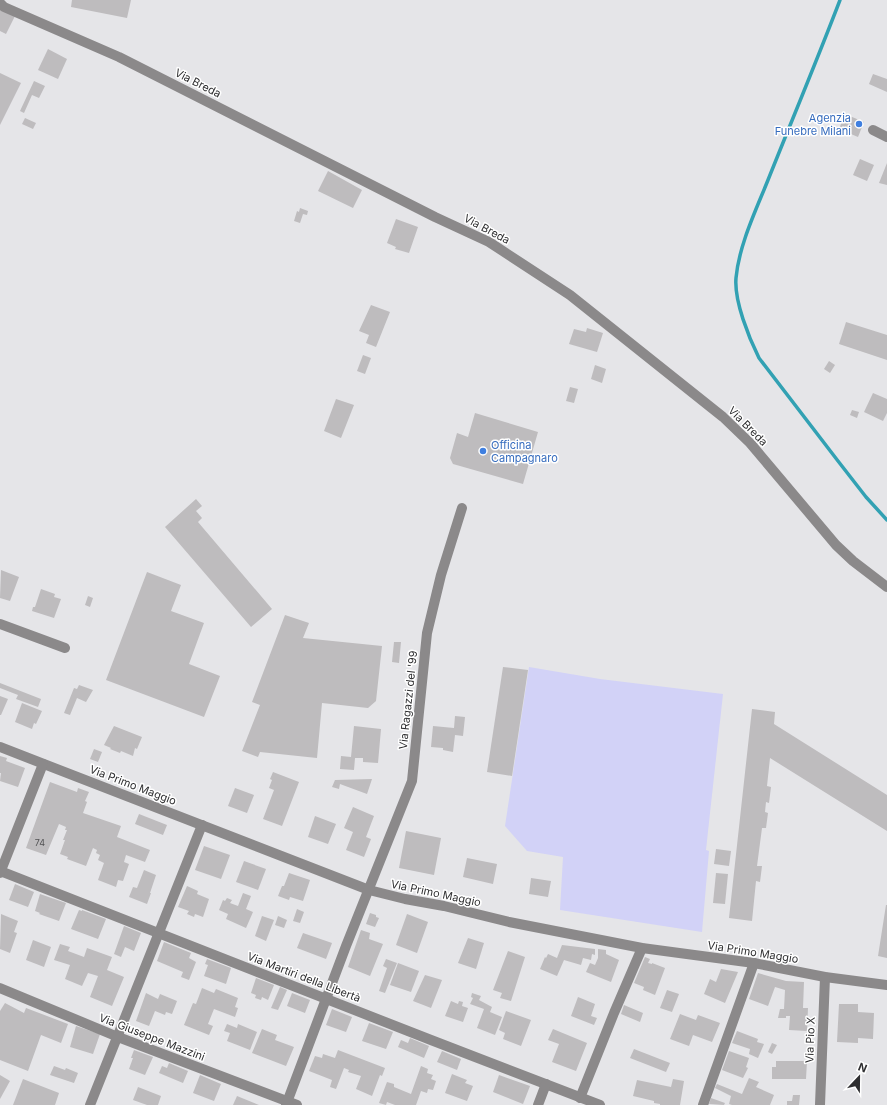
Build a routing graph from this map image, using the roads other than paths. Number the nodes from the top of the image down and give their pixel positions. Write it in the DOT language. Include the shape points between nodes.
graph roads {
  1 [pos="0,3"];
  2 [pos="873,130"];
  3 [pos="887,137"];
  4 [pos="462,508"];
  5 [pos="887,587"];
  6 [pos="0,624"];
  7 [pos="65,648"];
  8 [pos="0,747"];
  9 [pos="43,764"];
  10 [pos="202,825"];
  11 [pos="0,872"];
  12 [pos="369,890"];
  13 [pos="158,934"];
  14 [pos="642,948"];
  15 [pos="754,963"];
  16 [pos="825,977"];
  17 [pos="887,985"];
  18 [pos="0,988"];
  19 [pos="327,999"];
  20 [pos="118,1037"];
  21 [pos="546,1084"];
  22 [pos="580,1098"];
  23 [pos="290,1104"];
  24 [pos="90,1105"];
  25 [pos="538,1105"];
  26 [pos="600,1105"];
  27 [pos="703,1105"];
  28 [pos="820,1105"];
  1 -- 5 [label="street, Via Breda" via="119,57 489,242 570,295 723,417 750,443 836,545"];
  2 -- 3 [label="street"];
  4 -- 12 [label="street, Via Ragazzi del '99" via="441,575 428,633 412,781"];
  6 -- 7 [label="street"];
  8 -- 9 [label="street, Via Primo Maggio"];
  9 -- 10 [label="street, Via Primo Maggio"];
  9 -- 11 [label="street"];
  10 -- 12 [label="street, Via Primo Maggio"];
  10 -- 13 [label="street"];
  11 -- 13 [label="street, Via Martiri della Libertà"];
  12 -- 14 [label="street, Via Primo Maggio" via="509,922"];
  12 -- 19 [label="street, Via Ragazzi del '99"];
  13 -- 19 [label="street, Via Martiri della Libertà"];
  13 -- 20 [label="street"];
  14 -- 15 [label="street, Via Primo Maggio"];
  14 -- 22 [label="street"];
  15 -- 16 [label="street, Via Primo Maggio"];
  15 -- 27 [label="street"];
  16 -- 17 [label="street, Via Primo Maggio"];
  16 -- 28 [label="street, Via Pio X"];
  18 -- 20 [label="street, Via Giuseppe Mazzini"];
  19 -- 21 [label="street, Via Martiri della Libertà"];
  19 -- 23 [label="street, Via Ragazzi del '99"];
  20 -- 23 [label="street, Via Giuseppe Mazzini"];
  20 -- 24 [label="street"];
  21 -- 22 [label="street, Via Martiri della Libertà"];
  21 -- 25 [label="street"];
  22 -- 26 [label="street, Via Martiri della Libertà"];
}
